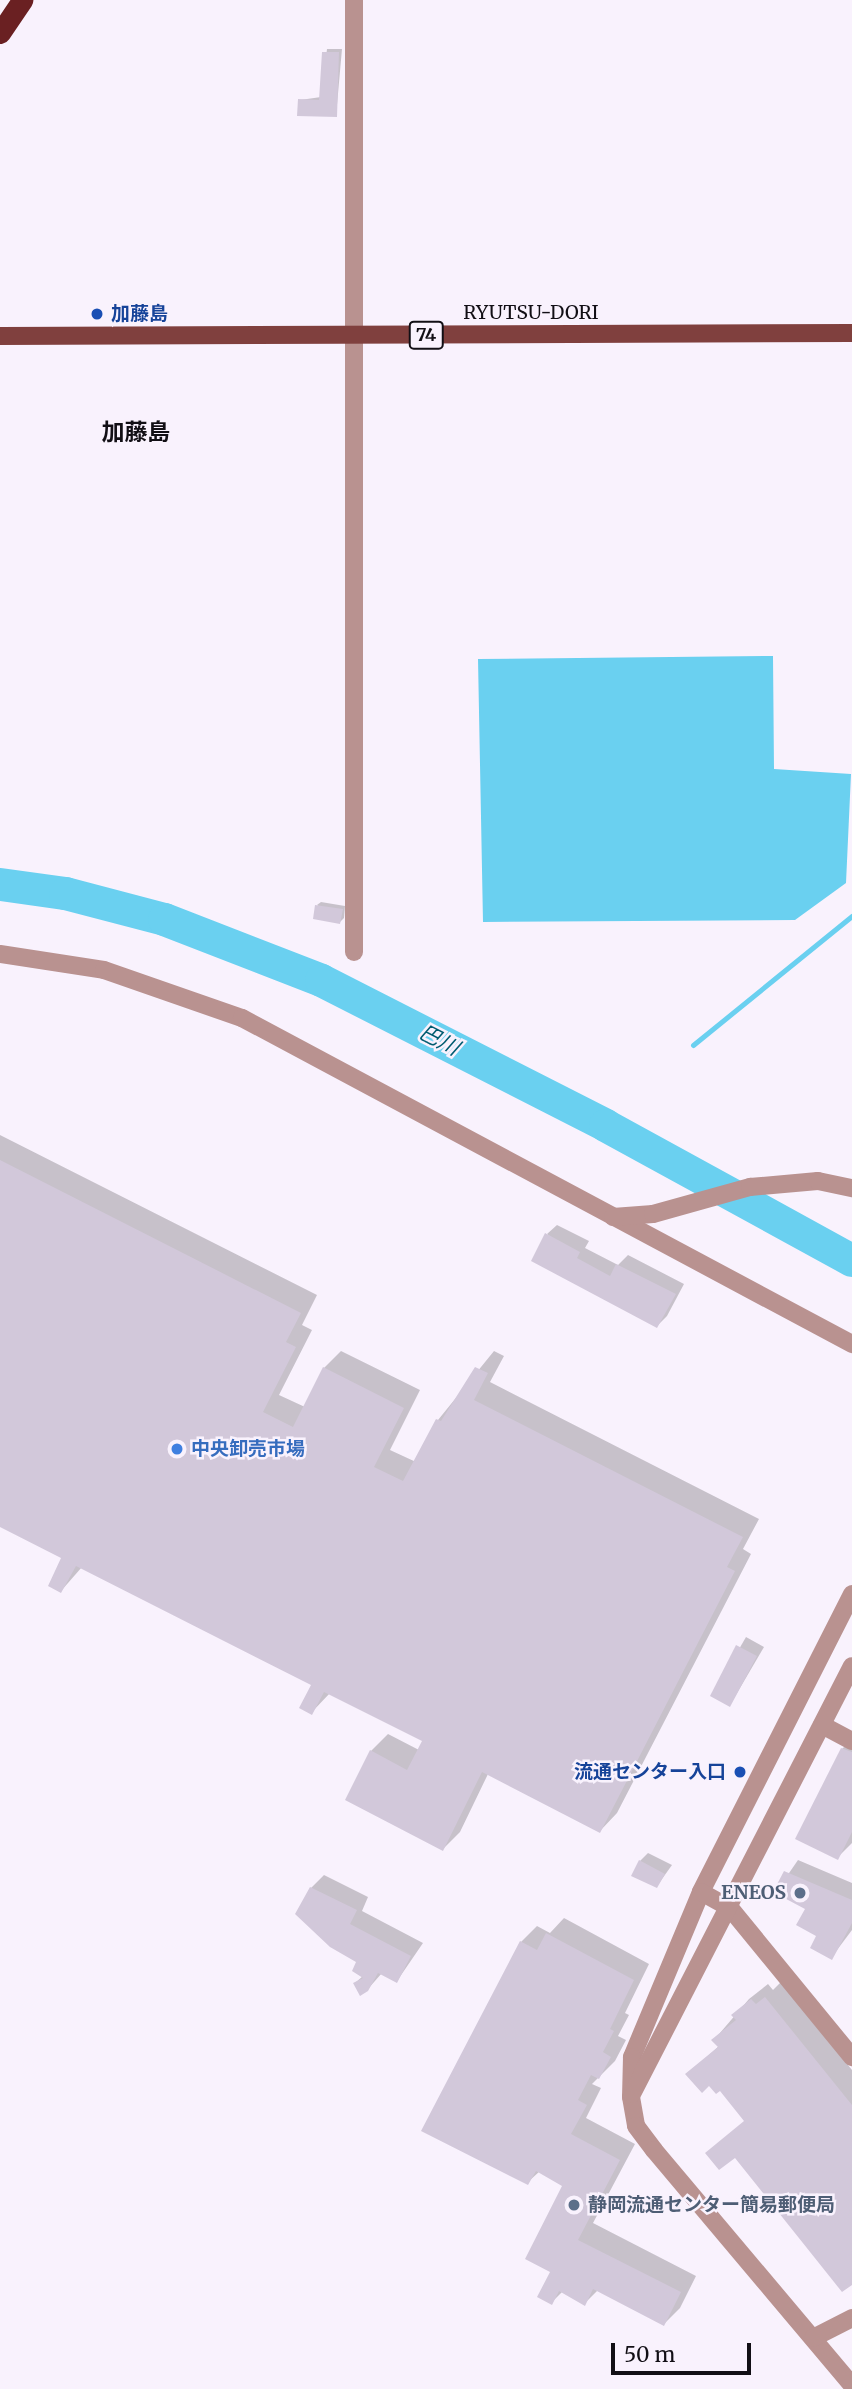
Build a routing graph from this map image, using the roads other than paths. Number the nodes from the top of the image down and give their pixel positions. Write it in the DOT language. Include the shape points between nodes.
graph roads {
  1 [pos="22,0"];
  2 [pos="354,0"];
  3 [pos="0,33"];
  4 [pos="852,333"];
  5 [pos="355,335"];
  6 [pos="0,336"];
  7 [pos="354,952"];
  8 [pos="0,954"];
  9 [pos="852,1188"];
  10 [pos="613,1217"];
  11 [pos="852,1344"];
  12 [pos="852,1594"];
  13 [pos="852,1666"];
  14 [pos="822,1725"];
  15 [pos="852,1741"];
  16 [pos="701,1892"];
  17 [pos="730,1908"];
  18 [pos="852,2057"];
  19 [pos="631,2097"];
  20 [pos="852,2318"];
  21 [pos="813,2339"];
  22 [pos="852,2385"];
  1 -- 3 [label="highway"];
  2 -- 5 [label="street"];
  4 -- 5 [label="main road, RYUTSU-DORI / 74"];
  5 -- 6 [label="main road, RYUTSU-DORI / 74"];
  5 -- 7 [label="street"];
  8 -- 10 [label="street" via="104,970 204,1002 276,1035"];
  9 -- 10 [label="street" via="818,1181 750,1187 653,1214"];
  10 -- 11 [label="street"];
  12 -- 16 [label="street"];
  13 -- 14 [label="street"];
  14 -- 15 [label="street"];
  14 -- 17 [label="street"];
  16 -- 17 [label="street"];
  16 -- 19 [label="street" via="632,2057"];
  17 -- 18 [label="street"];
  17 -- 19 [label="street"];
  19 -- 21 [label="street" via="636,2126 654,2150"];
  20 -- 21 [label="street"];
  21 -- 22 [label="street"];
}
